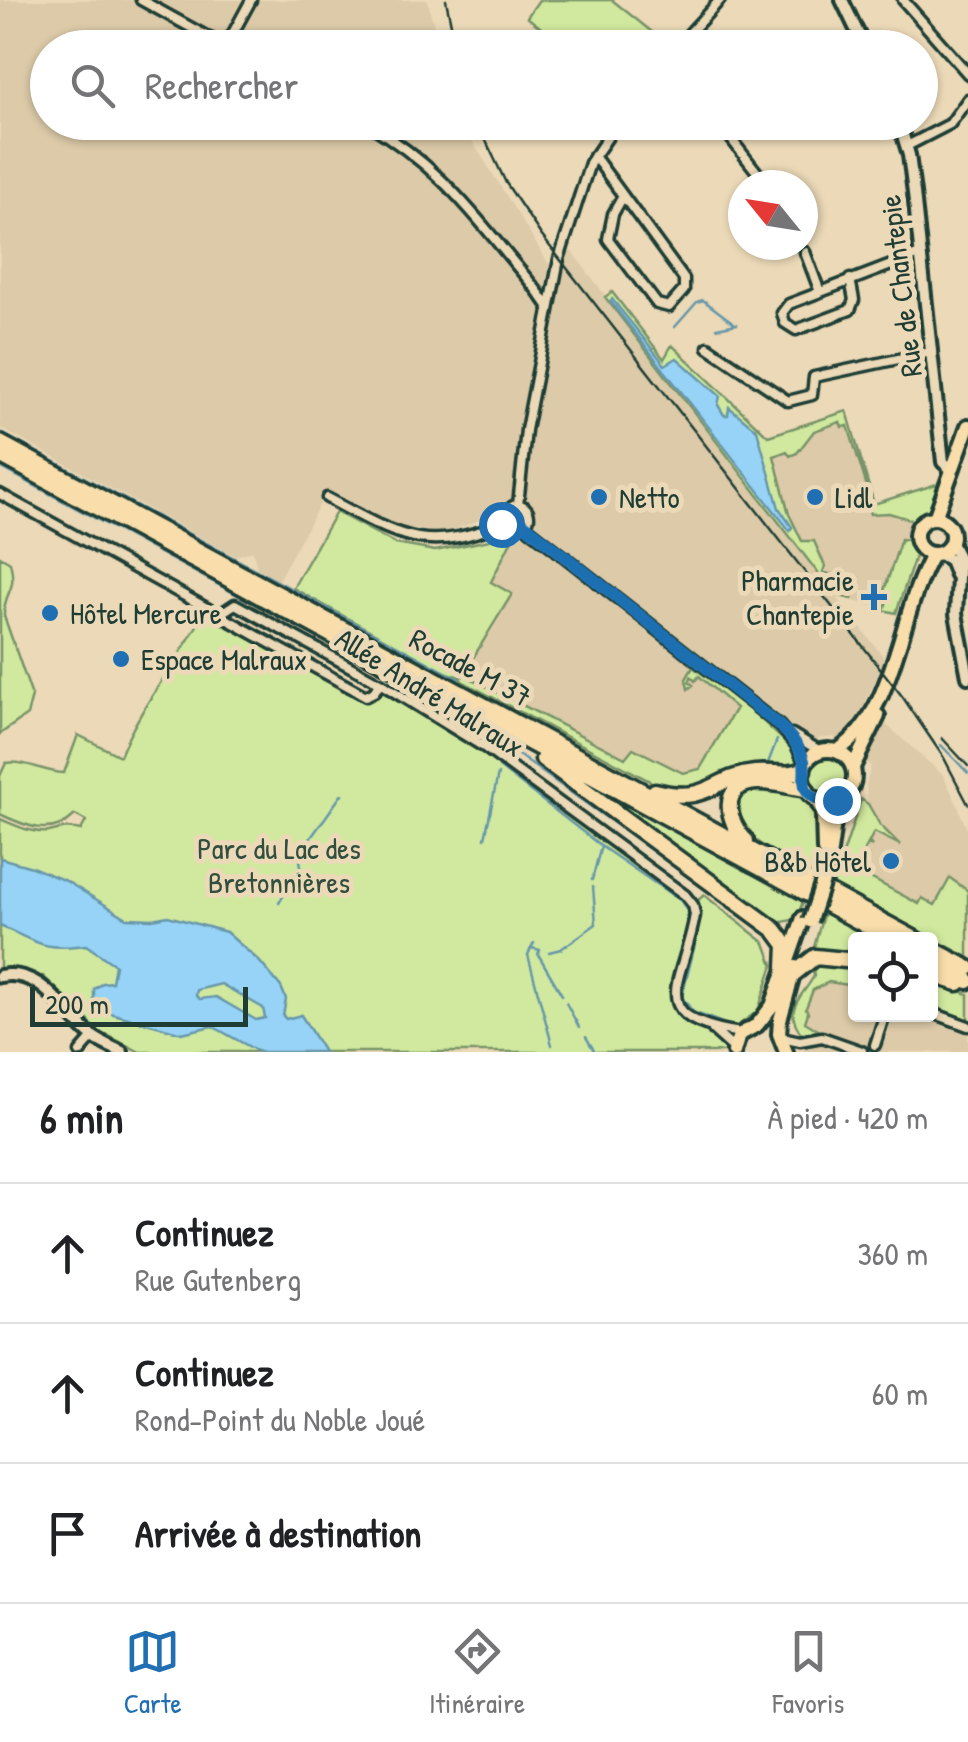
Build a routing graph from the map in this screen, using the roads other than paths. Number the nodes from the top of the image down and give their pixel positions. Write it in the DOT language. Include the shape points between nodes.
graph roads {
  1 [pos="142,0"];
  2 [pos="251,0"];
  3 [pos="720,0"];
  4 [pos="842,0"];
  5 [pos="903,0"];
  6 [pos="196,30"];
  7 [pos="236,30"];
  8 [pos="692,30"];
  9 [pos="856,30"];
  10 [pos="929,30"];
  11 [pos="938,40"];
  12 [pos="968,74"];
  13 [pos="968,99"];
  14 [pos="938,130"];
  15 [pos="392,140"];
  16 [pos="605,140"];
  17 [pos="732,140"];
  18 [pos="905,140"];
  19 [pos="919,140"];
  20 [pos="907,146"];
  21 [pos="594,156"];
  22 [pos="755,170"];
  23 [pos="622,198"];
  24 [pos="920,254"];
  25 [pos="808,260"];
  26 [pos="554,278"];
  27 [pos="850,279"];
  28 [pos="531,282"];
  29 [pos="820,292"];
  30 [pos="549,308"];
  31 [pos="708,347"];
  32 [pos="931,352"];
  33 [pos="968,426"];
  34 [pos="0,442"];
  35 [pos="943,445"];
  36 [pos="963,454"];
  37 [pos="0,456"];
  38 [pos="952,470"];
  39 [pos="0,494"];
  40 [pos="326,498"];
  41 [pos="518,505"];
  42 [pos="940,520"];
  43 [pos="509,521"];
  44 [pos="524,524"];
  45 [pos="951,543"];
  46 [pos="932,553"];
  47 [pos="956,581"];
  48 [pos="220,614"];
  49 [pos="887,677"];
  50 [pos="968,677"];
  51 [pos="380,683"];
  52 [pos="780,726"];
  53 [pos="500,727"];
  54 [pos="820,751"];
  55 [pos="837,751"];
  56 [pos="804,767"];
  57 [pos="852,767"];
  58 [pos="642,791"];
  59 [pos="811,794"];
  60 [pos="837,800"];
  61 [pos="766,858"];
  62 [pos="824,864"];
  63 [pos="877,932"];
  64 [pos="901,932"];
  65 [pos="938,952"];
  66 [pos="848,960"];
  67 [pos="938,966"];
  68 [pos="968,968"];
  69 [pos="789,971"];
  70 [pos="0,976"];
  71 [pos="938,976"];
  72 [pos="968,983"];
  73 [pos="938,1015"];
  74 [pos="883,1022"];
  75 [pos="757,1025"];
  76 [pos="968,1026"];
  77 [pos="710,1027"];
  78 [pos="741,1033"];
  79 [pos="780,1036"];
  80 [pos="93,1037"];
  81 [pos="800,1040"];
  82 [pos="878,1048"];
  83 [pos="734,1050"];
  84 [pos="862,1051"];
  85 [pos="80,1052"];
  86 [pos="122,1052"];
  87 [pos="786,1052"];
  1 -- 6 [label="street"];
  2 -- 7 [label="street"];
  3 -- 8 [label="street"];
  4 -- 9 [label="street"];
  5 -- 10 [label="street"];
  11 -- 12 [label="street"];
  13 -- 14 [label="street" via="958,117"];
  15 -- 28 [label="street" via="447,182"];
  16 -- 21 [label="street"];
  17 -- 22 [label="street"];
  18 -- 20 [label="street, Rue de Chantepie"];
  19 -- 20 [label="street"];
  20 -- 24 [label="street, Rue de Chantepie"];
  21 -- 23 [label="street"];
  21 -- 26 [label="street"];
  23 -- 23 [label="street" via="686,283 669,307 657,304 608,239"];
  24 -- 27 [label="street"];
  24 -- 32 [label="street, Rue de Chantepie"];
  25 -- 29 [label="street"];
  26 -- 28 [label="street"];
  26 -- 30 [label="street"];
  27 -- 29 [label="street"];
  27 -- 29 [label="street" via="850,310 789,328 785,306"];
  28 -- 30 [label="street"];
  30 -- 41 [label="street"];
  31 -- 32 [label="street" via="788,402 812,395 814,378"];
  32 -- 35 [label="street, Rue de Chantepie"];
  33 -- 36 [label="main road"];
  34 -- 58 [label="highway, Rocade M 37"];
  35 -- 36 [label="street"];
  35 -- 38 [label="street, Rue de Chantepie"];
  36 -- 38 [label="main road"];
  36 -- 42 [label="main road"];
  37 -- 53 [label="highway, Rocade M 37"];
  38 -- 42 [label="main road"];
  39 -- 48 [label="street, Allée André Malraux"];
  40 -- 43 [label="street" via="413,539 461,538"];
  41 -- 43 [label="street" via="509,510"];
  41 -- 44 [label="street" via="529,512"];
  42 -- 45 [label="main road"];
  42 -- 46 [label="main road" via="916,532 918,544"];
  43 -- 44 [label="street"];
  44 -- 52 [label="street"];
  45 -- 46 [label="main road"];
  45 -- 47 [label="street" via="959,559"];
  46 -- 47 [label="street" via="954,565"];
  46 -- 49 [label="main road"];
  47 -- 50 [label="street"];
  48 -- 51 [label="street, Allée André Malraux" via="235,604"];
  48 -- 51 [label="street" via="366,696"];
  49 -- 55 [label="main road" via="865,723"];
  49 -- 57 [label="main road" via="878,716"];
  51 -- 77 [label="street, Allée André Malraux" via="484,748 690,900 695,921 674,996 686,1014"];
  52 -- 54 [label="street"];
  52 -- 56 [label="street"];
  53 -- 63 [label="highway, Rocade M 37"];
  53 -- 69 [label="highway" via="776,930"];
  54 -- 55 [label="main road"];
  54 -- 56 [label="main road"];
  55 -- 57 [label="main road"];
  56 -- 58 [label="highway" via="789,776 754,773 688,796"];
  56 -- 59 [label="main road"];
  57 -- 60 [label="main road" via="852,787"];
  58 -- 61 [label="highway, Rocade M 37"];
  59 -- 60 [label="main road"];
  59 -- 61 [label="highway" via="754,782 733,796 733,826"];
  59 -- 62 [label="main road" via="823,814"];
  60 -- 62 [label="main road"];
  61 -- 64 [label="highway, Rocade M 37"];
  62 -- 69 [label="main road"];
  65 -- 68 [label="highway"];
  66 -- 69 [label="highway" via="815,957"];
  67 -- 72 [label="highway"];
  69 -- 75 [label="main road"];
  69 -- 79 [label="main road"];
  70 -- 80 [label="street" via="32,979"];
  71 -- 72 [label="highway"];
  73 -- 76 [label="street"];
  74 -- 82 [label="street"];
  75 -- 78 [label="main road"];
  75 -- 79 [label="main road"];
  77 -- 78 [label="street"];
  77 -- 83 [label="street, Allée André Malraux"];
  78 -- 83 [label="main road"];
  79 -- 81 [label="street"];
  79 -- 87 [label="main road"];
  80 -- 85 [label="street"];
  80 -- 86 [label="street"];
  81 -- 84 [label="street" via="822,1036"];
  81 -- 87 [label="street"];
  82 -- 84 [label="street"];
}
